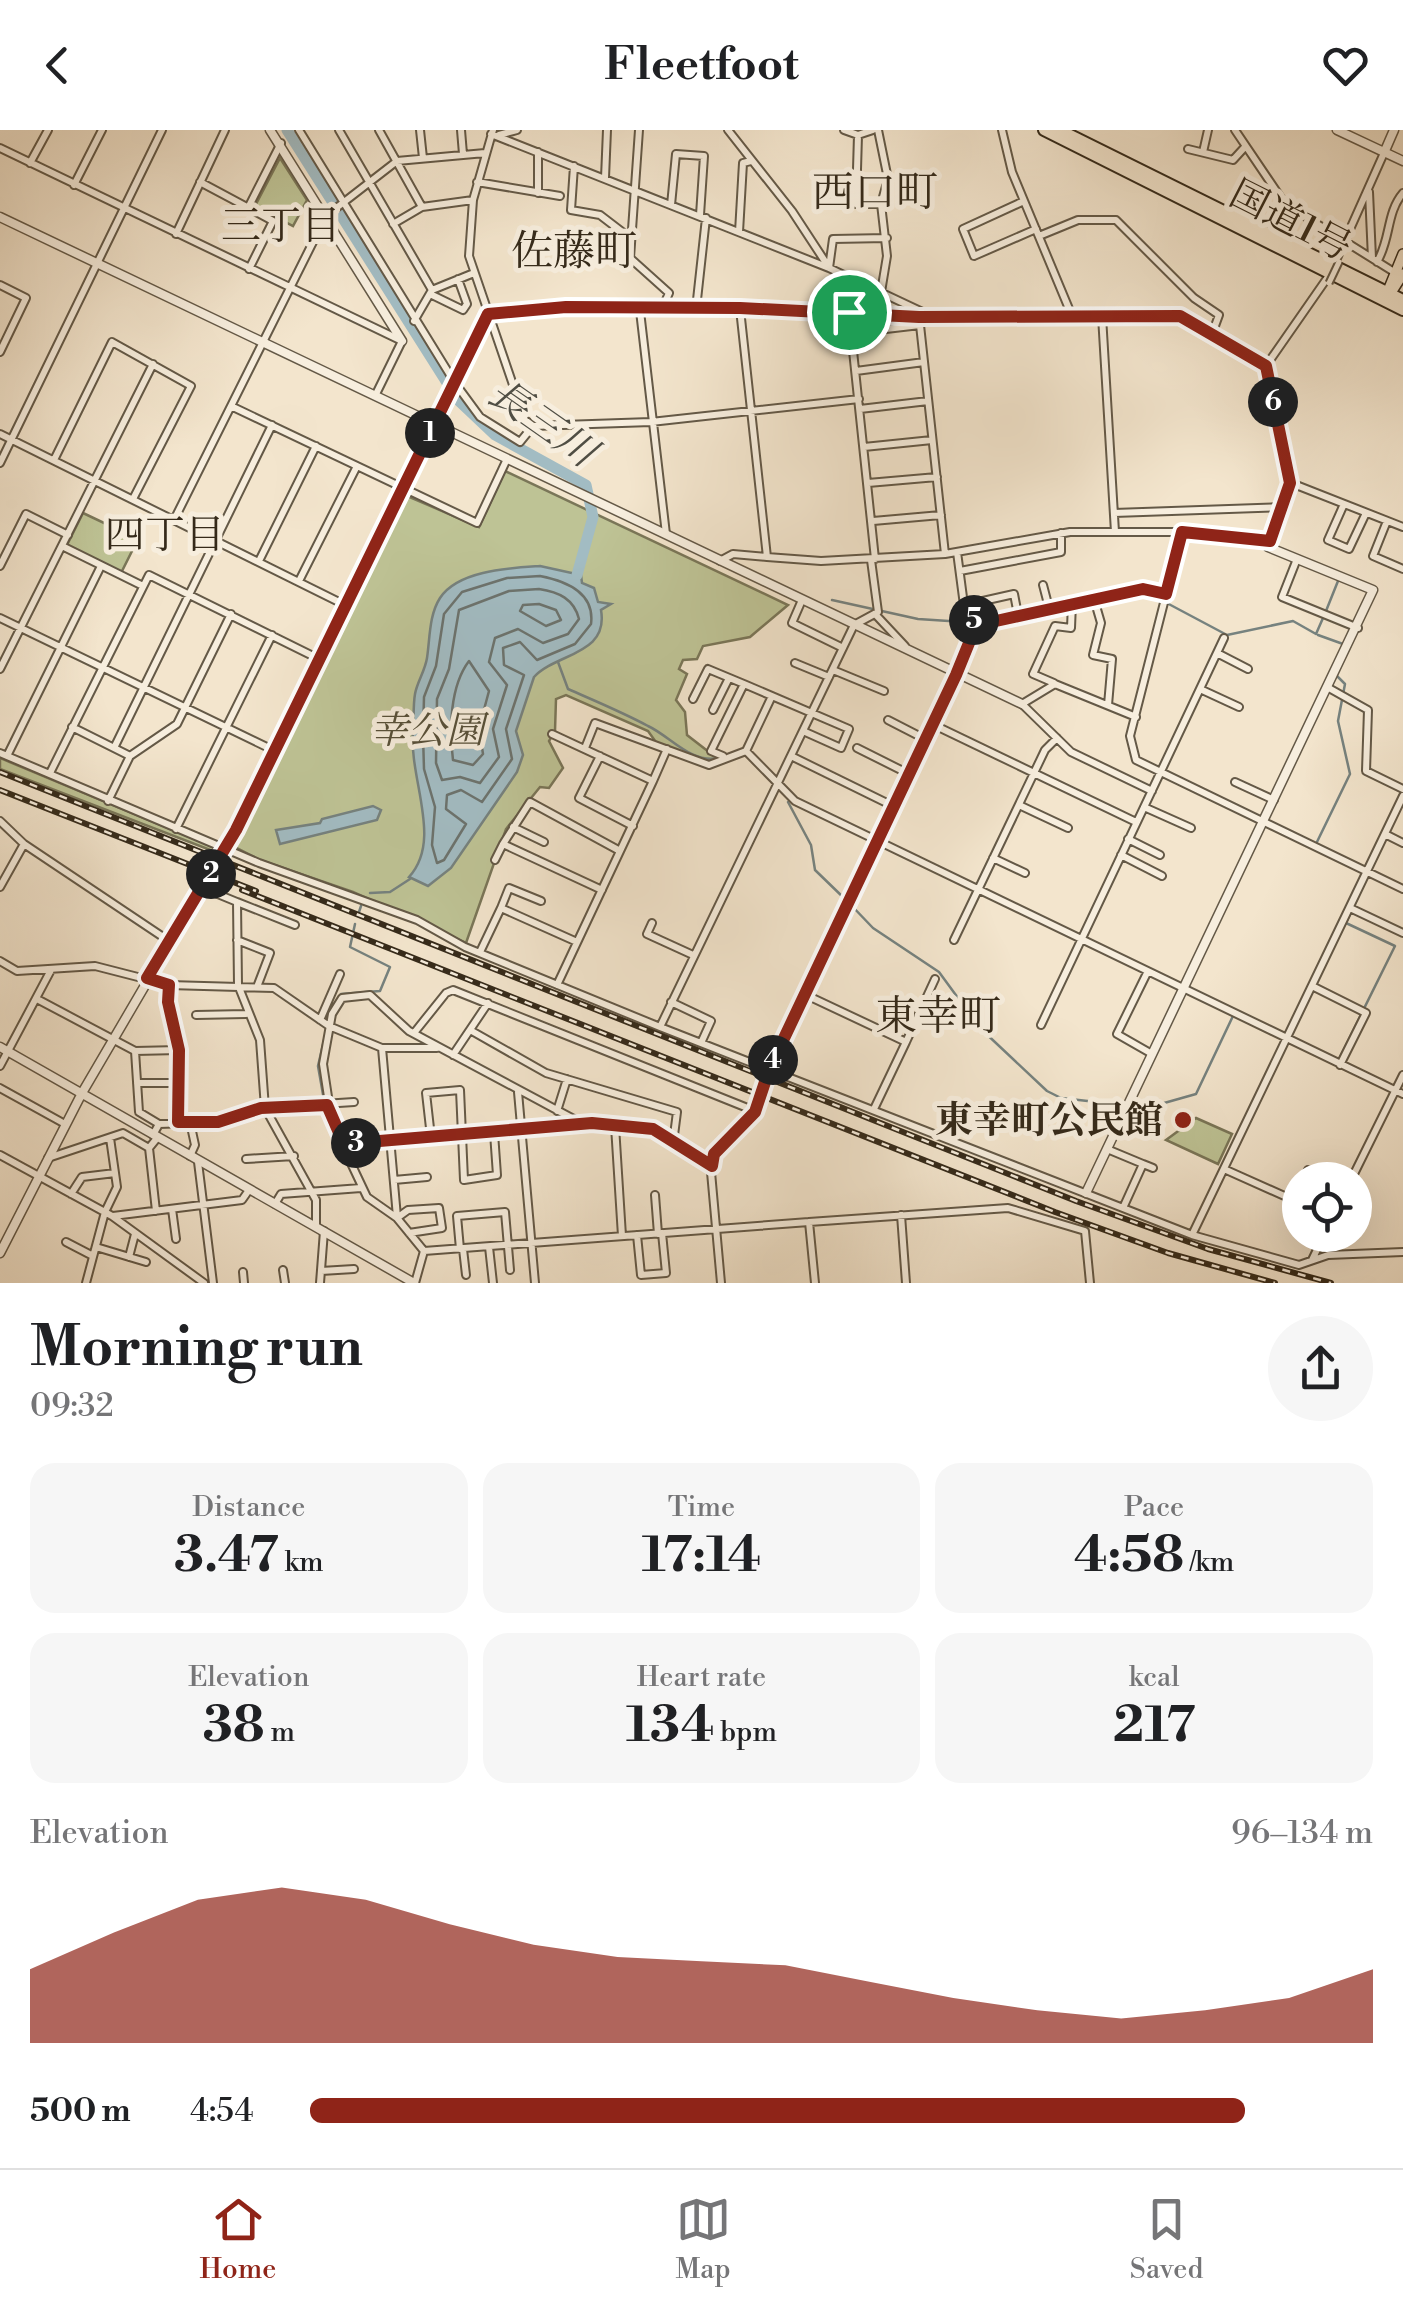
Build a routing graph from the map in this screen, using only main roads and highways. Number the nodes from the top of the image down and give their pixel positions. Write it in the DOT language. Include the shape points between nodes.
graph roads {
  1 [pos="1044,130"];
  2 [pos="1060,130"];
  3 [pos="1403,254"];
  4 [pos="1333,271"];
  5 [pos="1400,277"];
  6 [pos="1391,296"];
  7 [pos="1403,310"];
  1 -- 4 [label="highway, 国道1号"];
  2 -- 4 [label="highway, 国道1号"];
  3 -- 5 [label="main road"];
  4 -- 6 [label="highway, 国道1号"];
  5 -- 6 [label="main road"];
  6 -- 7 [label="highway, 国道1号"];
}
